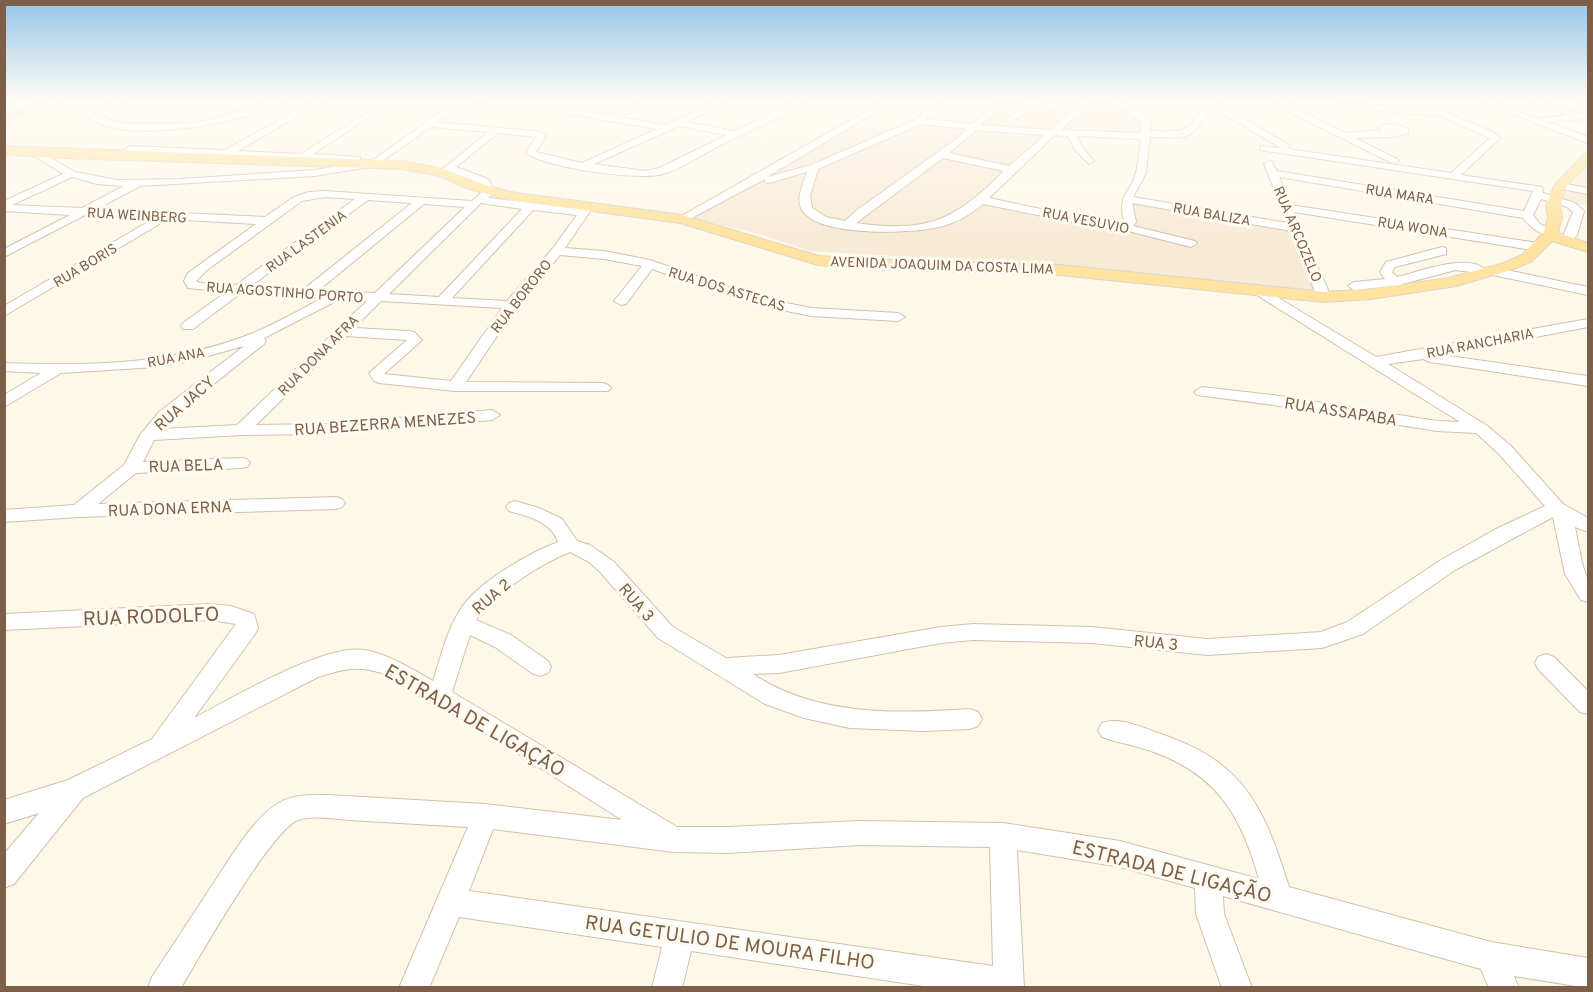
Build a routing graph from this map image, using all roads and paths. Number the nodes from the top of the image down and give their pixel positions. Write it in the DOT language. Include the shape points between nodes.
graph roads {
  1 [pos="7,146"];
  2 [pos="9,146"];
  3 [pos="239,146"];
  4 [pos="319,146"];
  5 [pos="398,146"];
  6 [pos="476,146"];
  7 [pos="533,146"];
  8 [pos="627,146"];
  9 [pos="713,146"];
  10 [pos="813,146"];
  11 [pos="862,146"];
  12 [pos="950,146"];
  13 [pos="1037,146"];
  14 [pos="1077,146"];
  15 [pos="1143,146"];
  16 [pos="1267,146"];
  17 [pos="1277,146"];
  18 [pos="1364,146"];
  19 [pos="1485,146"];
  20 [pos="130,149"];
  21 [pos="36,153"];
  22 [pos="94,154"];
  23 [pos="177,154"];
  24 [pos="225,154"];
  25 [pos="939,154"];
  26 [pos="304,156"];
  27 [pos="1588,157"];
  28 [pos="378,161"];
  29 [pos="1089,161"];
  30 [pos="583,166"];
  31 [pos="814,167"];
  32 [pos="1409,169"];
  33 [pos="1011,170"];
  34 [pos="446,171"];
  35 [pos="1273,173"];
  36 [pos="71,174"];
  37 [pos="1454,176"];
  38 [pos="137,184"];
  39 [pos="747,185"];
  40 [pos="1588,191"];
  41 [pos="1538,192"];
  42 [pos="1556,194"];
  43 [pos="365,197"];
  44 [pos="481,198"];
  45 [pos="1127,199"];
  46 [pos="422,200"];
  47 [pos="981,200"];
  48 [pos="4,206"];
  49 [pos="531,206"];
  50 [pos="1288,208"];
  51 [pos="586,210"];
  52 [pos="84,212"];
  53 [pos="1527,215"];
  54 [pos="164,217"];
  55 [pos="682,219"];
  56 [pos="270,221"];
  57 [pos="848,225"];
  58 [pos="1588,225"];
  59 [pos="1124,227"];
  60 [pos="1296,228"];
  61 [pos="1571,232"];
  62 [pos="1550,234"];
  63 [pos="1588,235"];
  64 [pos="1191,243"];
  65 [pos="1538,247"];
  66 [pos="1588,248"];
  67 [pos="557,250"];
  68 [pos="1442,251"];
  69 [pos="4,254"];
  70 [pos="650,264"];
  71 [pos="1485,270"];
  72 [pos="1354,286"];
  73 [pos="1398,286"];
  74 [pos="240,289"];
  75 [pos="1265,291"];
  76 [pos="1588,291"];
  77 [pos="306,294"];
  78 [pos="336,296"];
  79 [pos="1324,297"];
  80 [pos="376,298"];
  81 [pos="442,300"];
  82 [pos="621,301"];
  83 [pos="511,305"];
  84 [pos="4,312"];
  85 [pos="898,316"];
  86 [pos="1588,323"];
  87 [pos="188,326"];
  88 [pos="274,329"];
  89 [pos="343,332"];
  90 [pos="1416,356"];
  91 [pos="1372,362"];
  92 [pos="4,367"];
  93 [pos="56,370"];
  94 [pos="1588,381"];
  95 [pos="455,386"];
  96 [pos="603,388"];
  97 [pos="1202,392"];
  98 [pos="4,402"];
  99 [pos="492,415"];
  100 [pos="1480,428"];
  101 [pos="242,430"];
  102 [pos="148,435"];
  103 [pos="241,463"];
  104 [pos="131,468"];
  105 [pos="336,503"];
  106 [pos="515,507"];
  107 [pos="1559,511"];
  108 [pos="80,512"];
  109 [pos="4,516"];
  110 [pos="1588,526"];
  111 [pos="1588,538"];
  112 [pos="561,548"];
  113 [pos="1588,595"];
  114 [pos="4,622"];
  115 [pos="464,623"];
  116 [pos="1546,663"];
  117 [pos="723,667"];
  118 [pos="540,668"];
  119 [pos="440,694"];
  120 [pos="1588,705"];
  121 [pos="970,719"];
  122 [pos="1110,730"];
  123 [pos="158,749"];
  124 [pos="74,790"];
  125 [pos="4,812"];
  126 [pos="485,816"];
  127 [pos="1003,835"];
  128 [pos="674,839"];
  129 [pos="4,875"];
  130 [pos="1208,878"];
  131 [pos="1279,899"];
  132 [pos="452,902"];
  133 [pos="680,935"];
  134 [pos="1491,957"];
  135 [pos="1588,973"];
  136 [pos="1009,985"];
  137 [pos="163,987"];
  138 [pos="414,987"];
  139 [pos="667,987"];
  140 [pos="1237,987"];
  141 [pos="1504,987"];
  1 -- 21 [label="main road, AVENIDA JOAQUIM DA COSTA LIMA"];
  2 -- 22 [label="main road, AVENIDA JOAQUIM DA COSTA LIMA"];
  3 -- 24 [label="street"];
  4 -- 26 [label="street"];
  5 -- 28 [label="street"];
  6 -- 34 [label="street"];
  7 -- 30 [label="street" via="533,154"];
  8 -- 30 [label="street"];
  9 -- 30 [label="street" via="662,171 645,174"];
  10 -- 39 [label="street"];
  11 -- 31 [label="street"];
  12 -- 25 [label="street"];
  13 -- 33 [label="street"];
  14 -- 29 [label="street"];
  15 -- 45 [label="street" via="1141,173"];
  16 -- 35 [label="street, RUA ARCOZELO"];
  17 -- 32 [label="street"];
  18 -- 32 [label="street"];
  19 -- 37 [label="street"];
  20 -- 23 [label="street"];
  21 -- 22 [label="main road, AVENIDA JOAQUIM DA COSTA LIMA"];
  21 -- 36 [label="street"];
  22 -- 23 [label="main road, AVENIDA JOAQUIM DA COSTA LIMA"];
  23 -- 24 [label="street"];
  23 -- 28 [label="main road, AVENIDA JOAQUIM DA COSTA LIMA"];
  24 -- 26 [label="street"];
  25 -- 33 [label="street"];
  25 -- 57 [label="street"];
  26 -- 28 [label="street"];
  27 -- 42 [label="main road"];
  28 -- 34 [label="main road, AVENIDA JOAQUIM DA COSTA LIMA"];
  28 -- 38 [label="street" via="278,177"];
  31 -- 39 [label="street"];
  31 -- 57 [label="street" via="804,204 825,220"];
  32 -- 37 [label="street"];
  33 -- 47 [label="street"];
  34 -- 44 [label="main road, AVENIDA JOAQUIM DA COSTA LIMA"];
  35 -- 50 [label="street, RUA ARCOZELO"];
  35 -- 53 [label="street, RUA MARA"];
  36 -- 38 [label="street" via="97,181"];
  36 -- 48 [label="street"];
  37 -- 41 [label="street"];
  38 -- 52 [label="street"];
  39 -- 55 [label="street"];
  40 -- 42 [label="street"];
  41 -- 42 [label="street"];
  41 -- 53 [label="street"];
  42 -- 61 [label="street" via="1579,211"];
  42 -- 62 [label="main road"];
  43 -- 46 [label="street, RUA AGOSTINHO PORTO"];
  43 -- 56 [label="street, RUA AGOSTINHO PORTO" via="309,195"];
  43 -- 74 [label="street, RUA LASTENIA"];
  44 -- 46 [label="street, RUA AGOSTINHO PORTO"];
  44 -- 49 [label="street, RUA AGOSTINHO PORTO"];
  44 -- 51 [label="main road, AVENIDA JOAQUIM DA COSTA LIMA" via="509,196"];
  44 -- 80 [label="street, RUA DONA AFRA"];
  45 -- 59 [label="street" via="1130,222"];
  45 -- 60 [label="street, RUA BALIZA"];
  46 -- 77 [label="street"];
  47 -- 57 [label="street" via="939,224 899,229"];
  47 -- 59 [label="street, RUA VESUVIO"];
  48 -- 52 [label="street, RUA WEINBERG"];
  49 -- 51 [label="street, RUA AGOSTINHO PORTO"];
  49 -- 81 [label="street"];
  50 -- 60 [label="street, RUA ARCOZELO"];
  50 -- 65 [label="street, RUA WONA"];
  51 -- 55 [label="main road, AVENIDA JOAQUIM DA COSTA LIMA"];
  51 -- 67 [label="street, RUA BORORO"];
  52 -- 54 [label="street, RUA WEINBERG"];
  52 -- 69 [label="street"];
  53 -- 62 [label="street"];
  54 -- 56 [label="street, RUA WEINBERG"];
  54 -- 84 [label="street, RUA BORIS"];
  55 -- 75 [label="main road, AVENIDA JOAQUIM DA COSTA LIMA" via="798,255 841,263 1060,270"];
  56 -- 74 [label="street, RUA AGOSTINHO PORTO" via="203,267 190,281 199,286"];
  58 -- 61 [label="street"];
  59 -- 64 [label="street, RUA VESUVIO"];
  60 -- 79 [label="street, RUA ARCOZELO"];
  61 -- 62 [label="main road"];
  61 -- 63 [label="street"];
  61 -- 66 [label="main road"];
  62 -- 65 [label="main road, AVENIDA JOAQUIM DA COSTA LIMA"];
  65 -- 71 [label="main road, AVENIDA JOAQUIM DA COSTA LIMA" via="1527,258"];
  67 -- 70 [label="street, RUA DOS ASTECAS"];
  67 -- 83 [label="street, RUA BORORO"];
  68 -- 73 [label="street" via="1390,265 1386,272"];
  70 -- 82 [label="street"];
  70 -- 85 [label="street, RUA DOS ASTECAS" via="777,306 811,312"];
  71 -- 73 [label="main road, AVENIDA JOAQUIM DA COSTA LIMA" via="1450,283"];
  71 -- 76 [label="street"];
  72 -- 73 [label="street"];
  73 -- 79 [label="main road, AVENIDA JOAQUIM DA COSTA LIMA"];
  74 -- 77 [label="street, RUA AGOSTINHO PORTO"];
  74 -- 87 [label="street, RUA LASTENIA"];
  75 -- 79 [label="main road, AVENIDA JOAQUIM DA COSTA LIMA"];
  75 -- 91 [label="street"];
  77 -- 78 [label="street, RUA AGOSTINHO PORTO"];
  78 -- 80 [label="street, RUA AGOSTINHO PORTO"];
  78 -- 88 [label="street, RUA ANA"];
  80 -- 81 [label="street, RUA AGOSTINHO PORTO"];
  80 -- 89 [label="street, RUA DONA AFRA"];
  81 -- 83 [label="street, RUA AGOSTINHO PORTO"];
  83 -- 95 [label="street, RUA BORORO"];
  86 -- 90 [label="street, RUA RANCHARIA"];
  88 -- 93 [label="street, RUA ANA" via="246,341 174,358 117,367"];
  88 -- 102 [label="street, RUA JACY" via="174,408"];
  89 -- 95 [label="street" via="409,335 415,340 376,373 377,377"];
  89 -- 101 [label="street, RUA DONA AFRA"];
  90 -- 91 [label="street, RUA RANCHARIA"];
  90 -- 94 [label="street"];
  91 -- 100 [label="street"];
  92 -- 93 [label="street, RUA ANA"];
  93 -- 98 [label="street"];
  95 -- 96 [label="street"];
  97 -- 100 [label="street, RUA ASSAPABA" via="1418,424"];
  99 -- 101 [label="street, RUA BEZERRA MENEZES" via="328,429"];
  100 -- 107 [label="street"];
  101 -- 102 [label="street"];
  102 -- 104 [label="street, RUA JACY"];
  103 -- 104 [label="street, RUA BELA"];
  104 -- 108 [label="street, RUA JACY"];
  105 -- 108 [label="street, RUA DONA ERNA"];
  106 -- 112 [label="street" via="560,526 566,533"];
  107 -- 110 [label="street"];
  107 -- 111 [label="street"];
  107 -- 113 [label="street" via="1568,533 1572,570"];
  107 -- 117 [label="street, RUA 3" via="1503,534 1448,565 1355,628 1322,640 1207,647 1092,635 974,632 779,664"];
  108 -- 109 [label="street, RUA DONA ERNA"];
  112 -- 115 [label="street, RUA 2" via="491,592 472,609"];
  112 -- 117 [label="street, RUA 3" via="593,554 604,562 635,602 675,641"];
  114 -- 123 [label="street, RUA RODOLFO" via="210,612 247,620 247,628"];
  115 -- 118 [label="street" via="503,641"];
  115 -- 119 [label="street, RUA 2"];
  116 -- 120 [label="street"];
  117 -- 121 [label="street, RUA 3" via="756,690 804,709 891,721"];
  119 -- 123 [label="street, ESTRADA DE LIGAÇÃO" via="390,667 346,659 311,670"];
  119 -- 128 [label="street, ESTRADA DE LIGAÇÃO"];
  122 -- 131 [label="street" via="1146,737 1169,747 1229,786 1263,845"];
  123 -- 124 [label="street, ESTRADA DE LIGAÇÃO"];
  124 -- 125 [label="street, ESTRADA DE LIGAÇÃO"];
  124 -- 129 [label="street"];
  126 -- 128 [label="street, ESTRADA DE LIGAÇÃO"];
  126 -- 132 [label="street"];
  126 -- 137 [label="street, ESTRADA DE LIGAÇÃO" via="328,807 288,811 252,849"];
  127 -- 128 [label="street, ESTRADA DE LIGAÇÃO" via="860,833"];
  127 -- 130 [label="street, ESTRADA DE LIGAÇÃO" via="1119,854"];
  127 -- 136 [label="street"];
  130 -- 131 [label="street, ESTRADA DE LIGAÇÃO"];
  130 -- 140 [label="street" via="1210,914"];
  131 -- 134 [label="street, ESTRADA DE LIGAÇÃO"];
  132 -- 133 [label="street, RUA GETULIO DE MOURA FILHO"];
  132 -- 138 [label="street"];
  133 -- 136 [label="street, RUA GETULIO DE MOURA FILHO"];
  133 -- 139 [label="street"];
  134 -- 135 [label="street, ESTRADA DE LIGAÇÃO"];
  134 -- 141 [label="street"];
}
